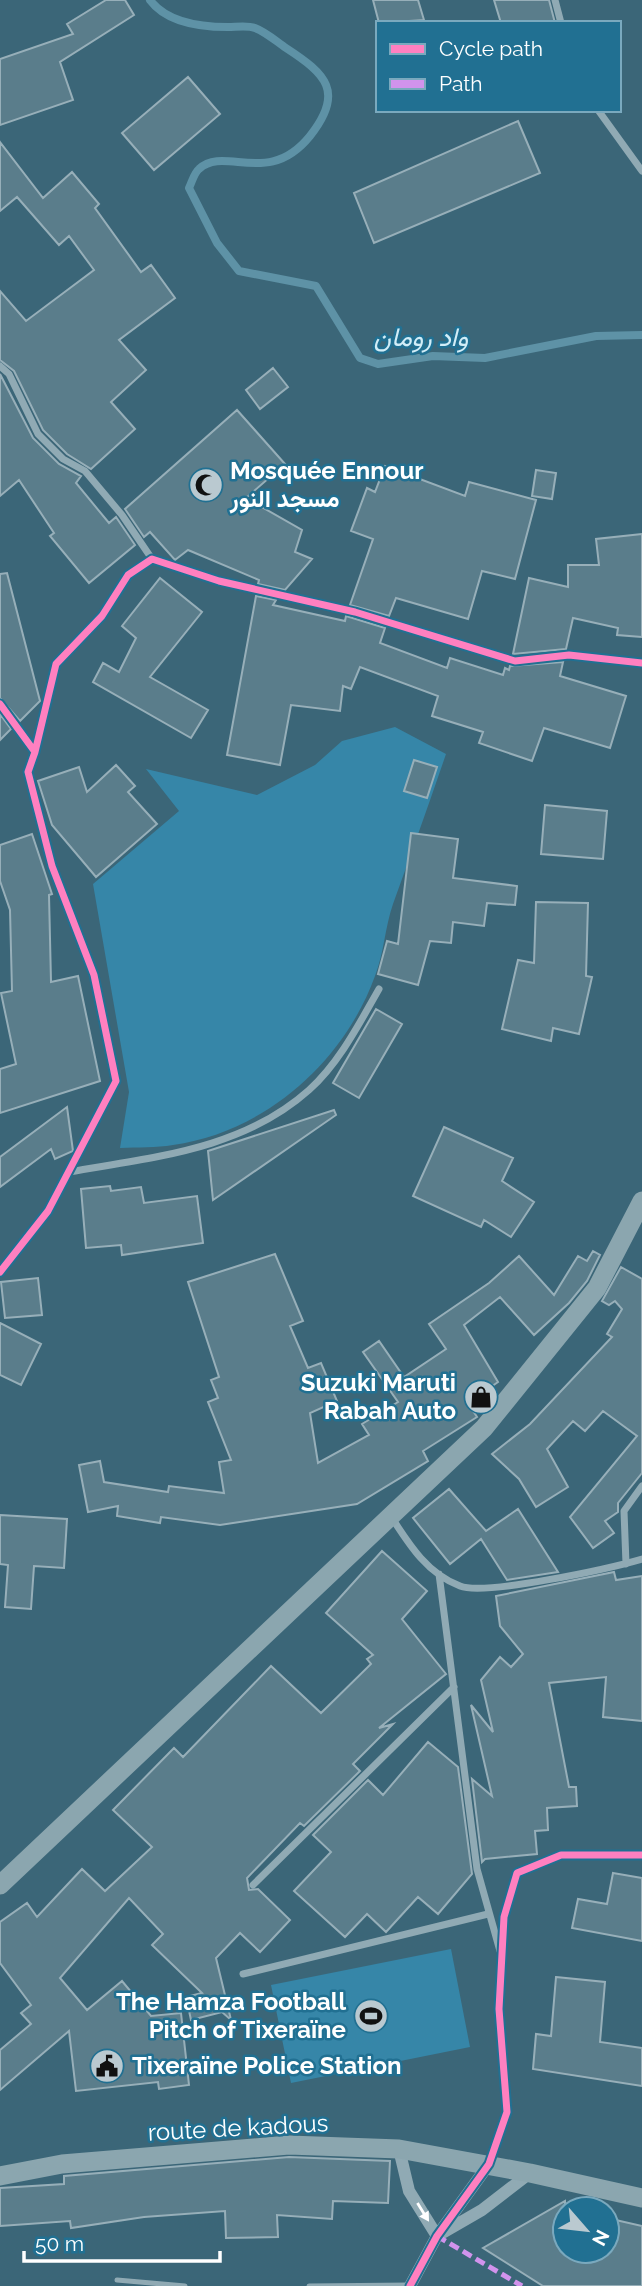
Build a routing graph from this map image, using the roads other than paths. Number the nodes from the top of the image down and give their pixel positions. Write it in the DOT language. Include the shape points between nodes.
graph roads {
  1 [pos="555,0"];
  2 [pos="560,21"];
  3 [pos="599,112"];
  4 [pos="642,171"];
  5 [pos="0,366"];
  6 [pos="152,559"];
  7 [pos="642,663"];
  8 [pos="0,704"];
  9 [pos="35,752"];
  10 [pos="379,989"];
  11 [pos="69,1172"];
  12 [pos="642,1201"];
  13 [pos="0,1272"];
  14 [pos="642,1486"];
  15 [pos="392,1518"];
  16 [pos="642,1559"];
  17 [pos="626,1564"];
  18 [pos="439,1574"];
  19 [pos="454,1687"];
  20 [pos="642,1855"];
  21 [pos="0,1885"];
  22 [pos="253,1885"];
  23 [pos="488,1914"];
  24 [pos="502,1955"];
  25 [pos="243,1974"];
  26 [pos="399,2149"];
  27 [pos="489,2164"];
  28 [pos="530,2173"];
  29 [pos="0,2176"];
  30 [pos="642,2199"];
  31 [pos="437,2236"];
  32 [pos="117,2280"];
  33 [pos="410,2285"];
  34 [pos="185,2286"];
  35 [pos="309,2286"];
  1 -- 2 [label="street"];
  3 -- 4 [label="street"];
  5 -- 6 [label="street" via="9,374 38,434 64,459 85,471"];
  6 -- 7 [label="street" via="515,660 569,655"];
  6 -- 9 [label="street" via="128,575 102,616 56,664"];
  8 -- 9 [label="street"];
  9 -- 11 [label="street" via="28,772 52,866 94,975 116,1081"];
  10 -- 11 [label="street" via="340,1054 309,1090 265,1121 200,1149"];
  11 -- 13 [label="street" via="48,1211"];
  12 -- 15 [label="main road" via="597,1288 547,1353 484,1428"];
  14 -- 17 [label="street" via="624,1511"];
  15 -- 18 [label="street" via="413,1552"];
  15 -- 21 [label="main road"];
  16 -- 17 [label="street"];
  17 -- 18 [label="street" via="505,1586 463,1587"];
  18 -- 19 [label="street"];
  19 -- 22 [label="street"];
  19 -- 23 [label="street" via="477,1869"];
  20 -- 24 [label="street" via="561,1855 517,1873 504,1917"];
  23 -- 24 [label="street"];
  23 -- 25 [label="street"];
  24 -- 27 [label="street" via="499,2009 507,2112"];
  26 -- 27 [label="main road, route de kadous"];
  26 -- 29 [label="main road, route de kadous" via="289,2145 62,2164"];
  26 -- 31 [label="street, one-way" via="409,2190"];
  27 -- 28 [label="main road, route de kadous"];
  27 -- 31 [label="street"];
  28 -- 30 [label="main road, route de kadous"];
  28 -- 31 [label="street" via="482,2210"];
  31 -- 33 [label="street"];
  32 -- 34 [label="lane"];
  33 -- 35 [label="lane"];
}
